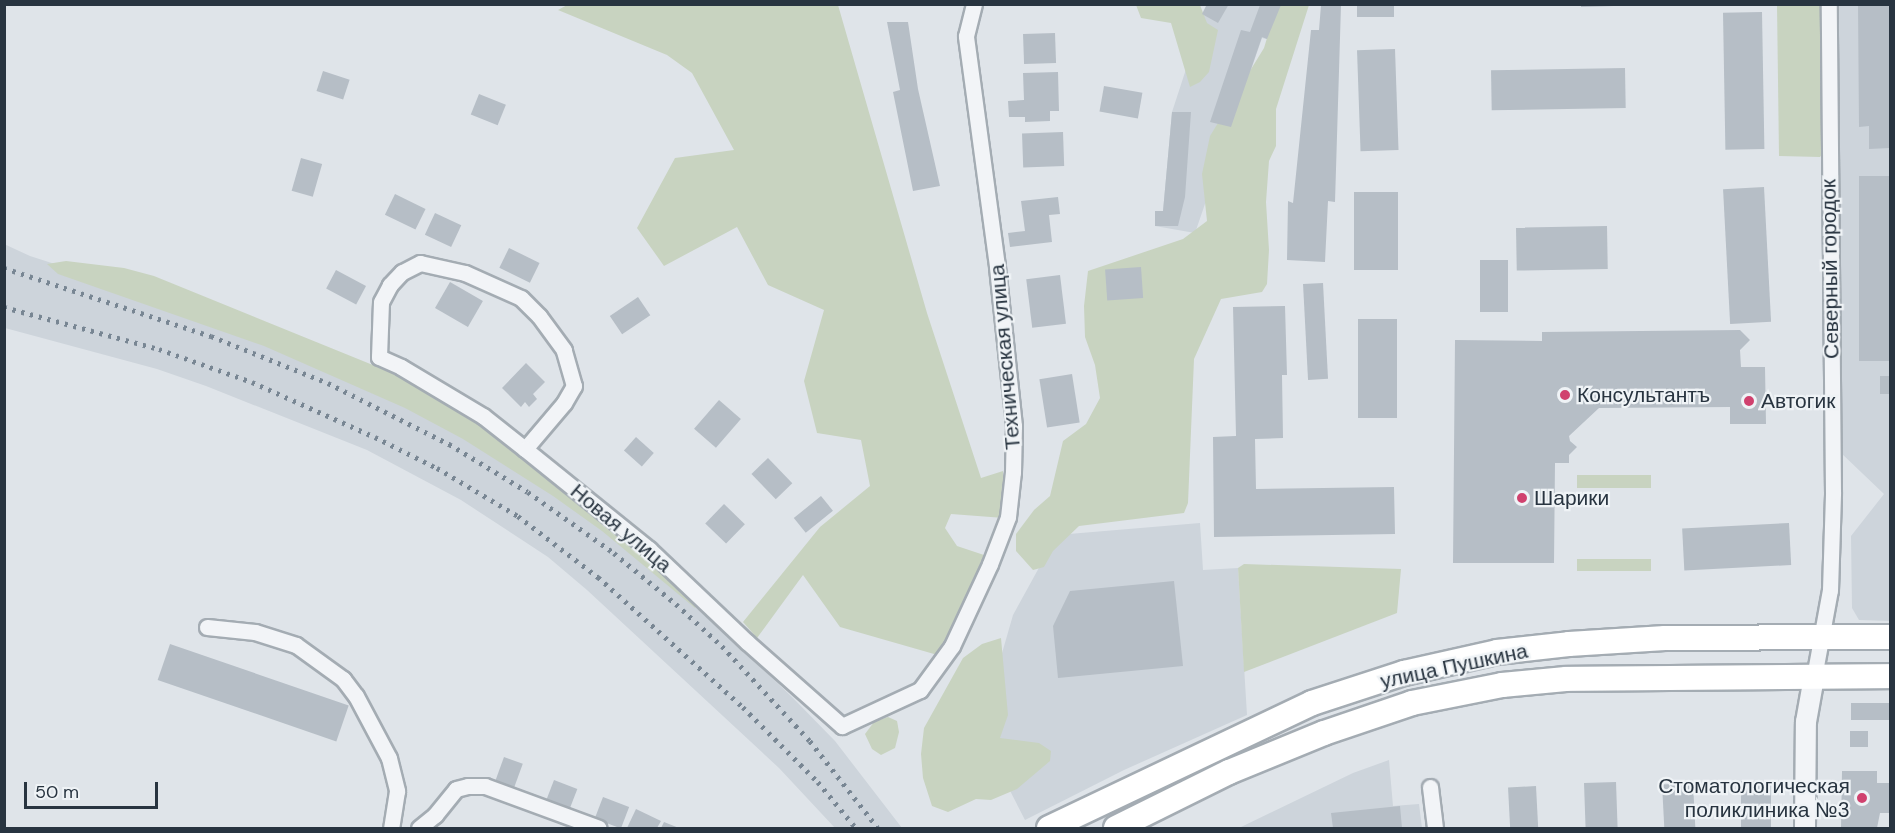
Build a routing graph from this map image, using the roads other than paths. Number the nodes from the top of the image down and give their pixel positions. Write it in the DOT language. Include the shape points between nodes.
graph roads {
  1 [pos="974,4"];
  2 [pos="1829,4"];
  3 [pos="525,449"];
  4 [pos="207,627"];
  5 [pos="1890,637"];
  6 [pos="1820,638"];
  7 [pos="1890,676"];
  8 [pos="1814,677"];
  9 [pos="842,726"];
  10 [pos="1430,787"];
  11 [pos="391,828"];
  12 [pos="419,828"];
  13 [pos="599,828"];
  14 [pos="1049,828"];
  15 [pos="1116,828"];
  16 [pos="1435,828"];
  17 [pos="1805,828"];
  1 -- 9 [label="street, Техническая улица" via="966,36 1014,426 1008,517 952,646 920,690"];
  2 -- 6 [label="street, Северный городок" via="1833,492 1830,590"];
  3 -- 3 [label="street, Новая улица" via="483,416 379,357 381,302 402,272 420,263 465,273 521,298 564,350 574,386"];
  3 -- 9 [label="street, Новая улица" via="649,549"];
  4 -- 11 [label="street" via="255,632 296,645 343,679 389,758 397,791"];
  5 -- 6 [label="main road, улица Пушкина"];
  6 -- 8 [label="street, Северный городок"];
  6 -- 14 [label="main road, улица Пушкина" via="1665,638 1569,644 1497,652 1404,673 1312,703"];
  7 -- 8 [label="main road, улица Пушкина"];
  8 -- 15 [label="main road, улица Пушкина" via="1566,679 1502,685 1412,703 1229,772"];
  8 -- 17 [label="street" via="1806,722"];
  10 -- 16 [label="street"];
  12 -- 13 [label="street" via="456,789 485,786"];
}
